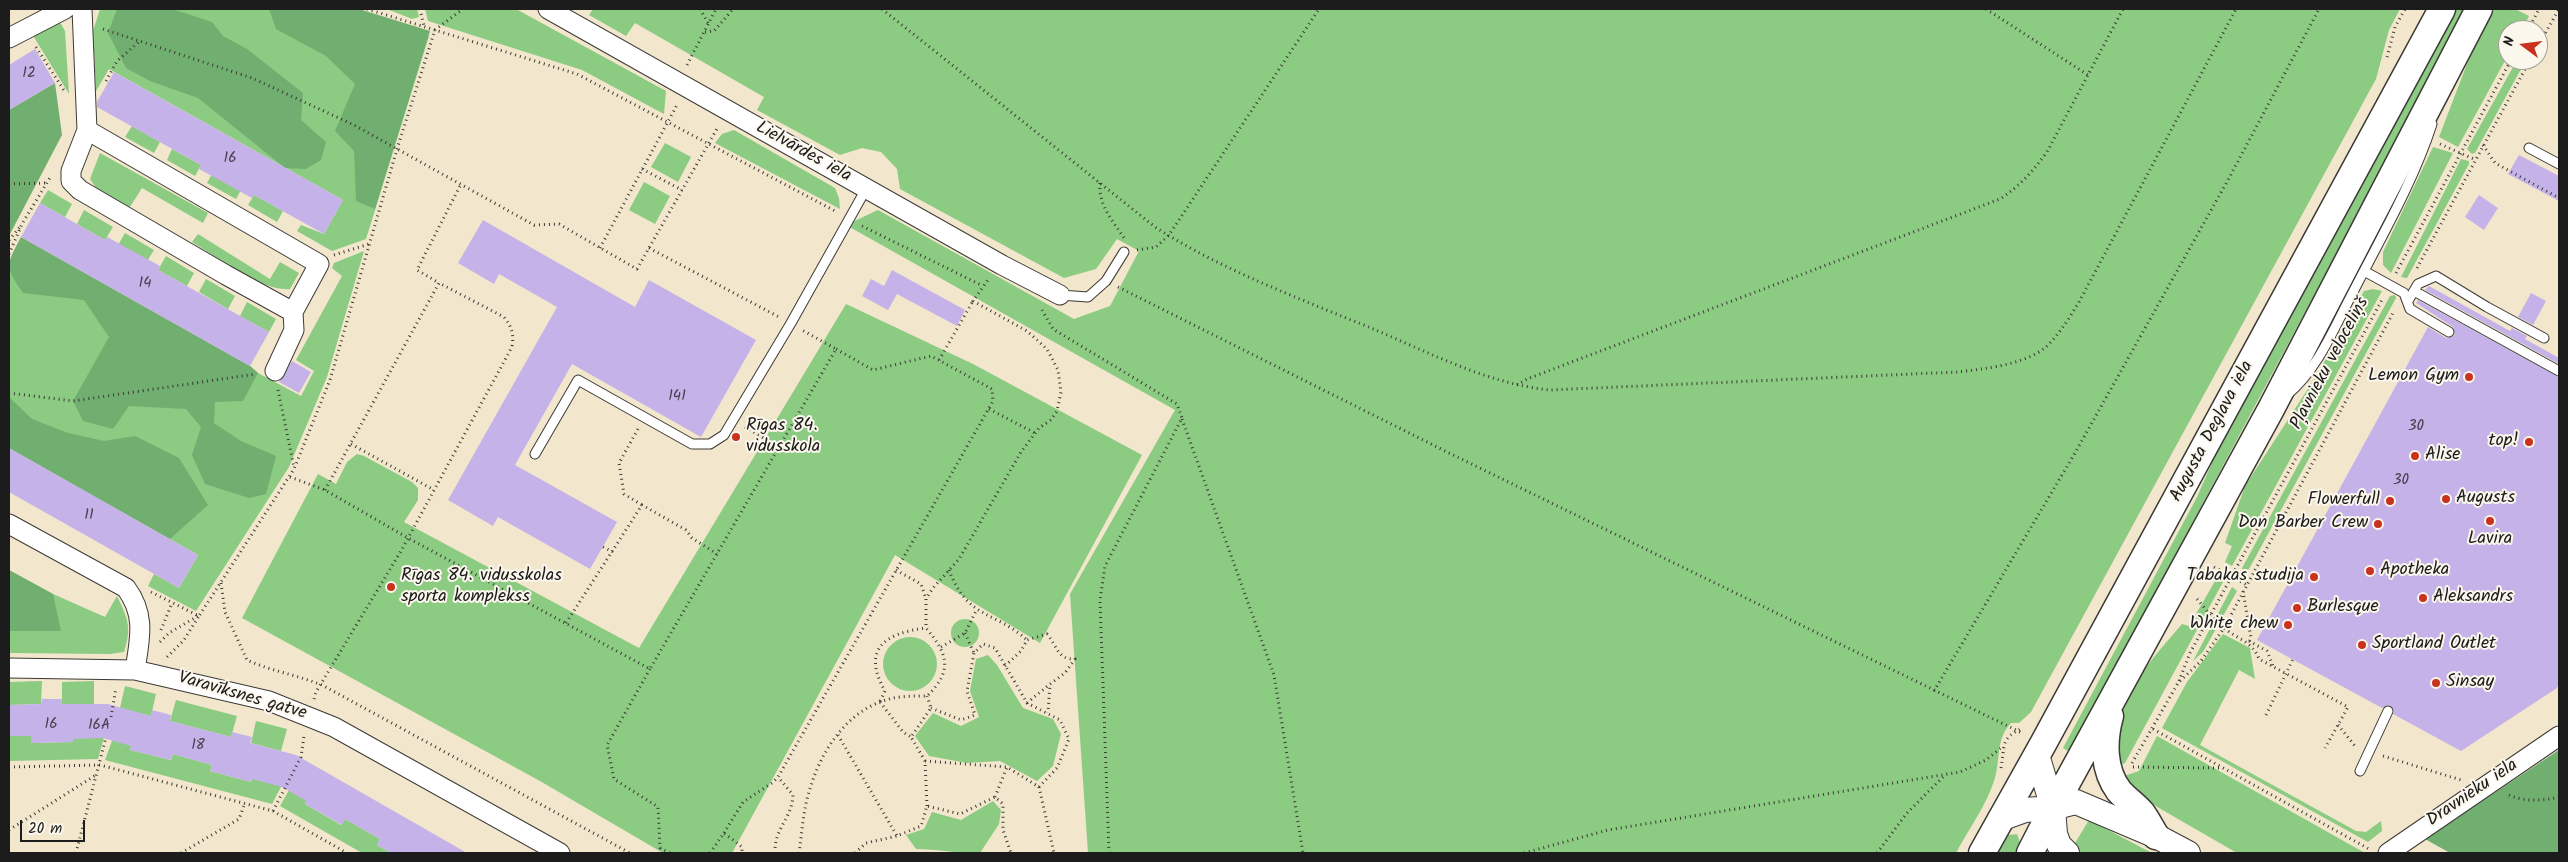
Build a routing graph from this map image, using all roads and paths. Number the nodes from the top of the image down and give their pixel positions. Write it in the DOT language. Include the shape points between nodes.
graph roads {
  1 [pos="65,9"];
  2 [pos="82,9"];
  3 [pos="367,9"];
  4 [pos="420,9"];
  5 [pos="463,9"];
  6 [pos="548,9"];
  7 [pos="700,9"];
  8 [pos="716,9"];
  9 [pos="734,9"];
  10 [pos="882,9"];
  11 [pos="1319,9"];
  12 [pos="1986,9"];
  13 [pos="2123,9"];
  14 [pos="2236,9"];
  15 [pos="2319,9"];
  16 [pos="2442,9"];
  17 [pos="2479,9"];
  18 [pos="2559,9"];
  19 [pos="708,24"];
  20 [pos="424,26"];
  21 [pos="2548,28"];
  22 [pos="82,30"];
  23 [pos="435,30"];
  24 [pos="704,32"];
  25 [pos="9,38"];
  26 [pos="140,41"];
  27 [pos="33,42"];
  28 [pos="2454,55"];
  29 [pos="2506,70"];
  30 [pos="2524,70"];
  31 [pos="110,74"];
  32 [pos="2088,75"];
  33 [pos="681,86"];
  34 [pos="70,100"];
  35 [pos="727,110"];
  36 [pos="668,122"];
  37 [pos="87,130"];
  38 [pos="2427,139"];
  39 [pos="708,145"];
  40 [pos="2483,145"];
  41 [pos="2529,148"];
  42 [pos="2461,153"];
  43 [pos="2476,160"];
  44 [pos="2559,164"];
  45 [pos="642,169"];
  46 [pos="54,170"];
  47 [pos="71,180"];
  48 [pos="47,183"];
  49 [pos="1100,183"];
  50 [pos="9,184"];
  51 [pos="461,184"];
  52 [pos="866,189"];
  53 [pos="682,190"];
  54 [pos="2559,198"];
  55 [pos="850,219"];
  56 [pos="22,224"];
  57 [pos="1169,235"];
  58 [pos="9,240"];
  59 [pos="369,244"];
  60 [pos="600,248"];
  61 [pos="649,248"];
  62 [pos="1124,252"];
  63 [pos="9,254"];
  64 [pos="332,256"];
  65 [pos="1002,265"];
  66 [pos="2364,271"];
  67 [pos="1024,276"];
  68 [pos="1106,281"];
  69 [pos="439,283"];
  70 [pos="2391,284"];
  71 [pos="983,286"];
  72 [pos="2414,291"];
  73 [pos="1060,295"];
  74 [pos="2406,297"];
  75 [pos="973,301"];
  76 [pos="293,312"];
  77 [pos="791,323"];
  78 [pos="2450,332"];
  79 [pos="2544,338"];
  80 [pos="836,349"];
  81 [pos="938,360"];
  82 [pos="274,371"];
  83 [pos="2559,371"];
  84 [pos="1517,385"];
  85 [pos="9,393"];
  86 [pos="989,409"];
  87 [pos="2271,409"];
  88 [pos="644,418"];
  89 [pos="1182,418"];
  90 [pos="733,421"];
  91 [pos="1035,433"];
  92 [pos="351,444"];
  93 [pos="779,447"];
  94 [pos="535,454"];
  95 [pos="294,469"];
  96 [pos="290,476"];
  97 [pos="325,490"];
  98 [pos="434,490"];
  99 [pos="642,505"];
  100 [pos="9,524"];
  101 [pos="408,538"];
  102 [pos="603,547"];
  103 [pos="612,552"];
  104 [pos="717,554"];
  105 [pos="2214,567"];
  106 [pos="896,570"];
  107 [pos="949,570"];
  108 [pos="2232,576"];
  109 [pos="221,582"];
  110 [pos="2247,585"];
  111 [pos="2243,590"];
  112 [pos="2197,598"];
  113 [pos="926,599"];
  114 [pos="977,609"];
  115 [pos="2211,614"];
  116 [pos="566,623"];
  117 [pos="926,628"];
  118 [pos="2224,628"];
  119 [pos="965,633"];
  120 [pos="1027,640"];
  121 [pos="2248,643"];
  122 [pos="158,644"];
  123 [pos="941,647"];
  124 [pos="974,653"];
  125 [pos="2293,659"];
  126 [pos="1005,666"];
  127 [pos="2273,666"];
  128 [pos="9,668"];
  129 [pos="650,669"];
  130 [pos="127,670"];
  131 [pos="2286,673"];
  132 [pos="157,674"];
  133 [pos="2178,683"];
  134 [pos="1050,684"];
  135 [pos="322,685"];
  136 [pos="1934,692"];
  137 [pos="2117,694"];
  138 [pos="927,696"];
  139 [pos="880,702"];
  140 [pos="1027,703"];
  141 [pos="931,708"];
  142 [pos="2388,711"];
  143 [pos="1048,713"];
  144 [pos="2266,715"];
  145 [pos="310,716"];
  146 [pos="111,717"];
  147 [pos="2338,725"];
  148 [pos="2153,729"];
  149 [pos="838,735"];
  150 [pos="2559,736"];
  151 [pos="106,737"];
  152 [pos="911,737"];
  153 [pos="2031,745"];
  154 [pos="2003,747"];
  155 [pos="2325,748"];
  156 [pos="2371,752"];
  157 [pos="925,761"];
  158 [pos="100,765"];
  159 [pos="9,767"];
  160 [pos="1007,767"];
  161 [pos="2225,768"];
  162 [pos="2360,771"];
  163 [pos="96,775"];
  164 [pos="1946,775"];
  165 [pos="778,777"];
  166 [pos="2467,782"];
  167 [pos="2491,782"];
  168 [pos="1039,788"];
  169 [pos="995,797"];
  170 [pos="2559,797"];
  171 [pos="245,803"];
  172 [pos="926,806"];
  173 [pos="2053,808"];
  174 [pos="273,811"];
  175 [pos="2000,819"];
  176 [pos="9,830"];
  177 [pos="724,833"];
  178 [pos="897,836"];
  179 [pos="2156,836"];
  180 [pos="660,848"];
  181 [pos="2380,852"];
  182 [pos="76,853"];
  183 [pos="181,853"];
  184 [pos="347,853"];
  185 [pos="560,853"];
  186 [pos="630,853"];
  187 [pos="658,853"];
  188 [pos="670,853"];
  189 [pos="710,853"];
  190 [pos="742,853"];
  191 [pos="775,853"];
  192 [pos="799,853"];
  193 [pos="854,853"];
  194 [pos="1011,853"];
  195 [pos="1054,853"];
  196 [pos="1109,853"];
  197 [pos="1303,853"];
  198 [pos="1524,853"];
  199 [pos="1877,853"];
  200 [pos="1982,853"];
  201 [pos="2030,853"];
  202 [pos="2067,853"];
  203 [pos="2188,853"];
  1 -- 25 [label="street"];
  2 -- 22 [label="street"];
  3 -- 20 [label="path"];
  4 -- 20 [label="path"];
  5 -- 23 [label="path"];
  6 -- 33 [label="street, Lielvārdes iela"];
  7 -- 19 [label="path"];
  8 -- 19 [label="path"];
  9 -- 24 [label="path" via="714,31"];
  10 -- 49 [label="path"];
  11 -- 57 [label="path"];
  12 -- 32 [label="path"];
  13 -- 32 [label="path"];
  14 -- 84 [label="path" via="2079,302 2053,340 2035,354 1990,368 1957,372 1550,390"];
  15 -- 136 [label="path" via="2228,180 2080,444"];
  16 -- 153 [label="main road, Augusta Deglava iela"];
  17 -- 28 [label="main road"];
  18 -- 21 [label="path"];
  19 -- 24 [label="path"];
  20 -- 23 [label="path"];
  22 -- 26 [label="path" via="104,30"];
  22 -- 37 [label="street"];
  23 -- 36 [label="path" via="577,74"];
  24 -- 33 [label="path"];
  26 -- 31 [label="path" via="117,61"];
  26 -- 51 [label="path" via="252,78 354,125"];
  27 -- 34 [label="path"];
  28 -- 38 [label="lane"];
  28 -- 87 [label="main road"];
  29 -- 42 [label="path, Pļavnieku veloceliņš"];
  30 -- 40 [label="path"];
  32 -- 84 [label="path" via="2047,152 2032,173 2000,199"];
  33 -- 35 [label="street, Lielvārdes iela"];
  33 -- 36 [label="path"];
  35 -- 39 [label="path"];
  35 -- 52 [label="street, Lielvārdes iela"];
  36 -- 39 [label="path"];
  36 -- 45 [label="path"];
  37 -- 47 [label="street" via="71,171"];
  37 -- 76 [label="street" via="319,264"];
  38 -- 42 [label="path"];
  38 -- 66 [label="lane"];
  39 -- 53 [label="path"];
  39 -- 55 [label="path"];
  40 -- 43 [label="path"];
  40 -- 54 [label="path" via="2495,162"];
  41 -- 44 [label="lane"];
  42 -- 43 [label="path"];
  42 -- 70 [label="path, Pļavnieku veloceliņš"];
  43 -- 74 [label="path"];
  45 -- 53 [label="path"];
  45 -- 60 [label="path"];
  46 -- 48 [label="path"];
  47 -- 48 [label="path"];
  47 -- 76 [label="street" via="80,190"];
  48 -- 50 [label="path"];
  48 -- 56 [label="path"];
  49 -- 57 [label="path"];
  49 -- 62 [label="path" via="1106,212 1124,238"];
  51 -- 60 [label="path" via="534,224 558,224"];
  51 -- 69 [label="path" via="417,270"];
  52 -- 55 [label="lane"];
  52 -- 65 [label="street, Lielvārdes iela"];
  53 -- 61 [label="path"];
  55 -- 71 [label="path"];
  55 -- 77 [label="lane"];
  56 -- 58 [label="path"];
  56 -- 63 [label="path"];
  57 -- 62 [label="path" via="1156,246"];
  57 -- 84 [label="path" via="1252,278 1455,364"];
  59 -- 64 [label="path"];
  60 -- 61 [label="path" via="637,269"];
  61 -- 77 [label="path"];
  62 -- 68 [label="lane"];
  65 -- 67 [label="street, Lielvārdes iela"];
  65 -- 71 [label="path"];
  66 -- 70 [label="lane"];
  66 -- 87 [label="lane" via="2300,385"];
  67 -- 73 [label="street, Lielvārdes iela"];
  67 -- 89 [label="path" via="1053,329 1177,404"];
  68 -- 73 [label="lane" via="1088,297"];
  68 -- 136 [label="path"];
  69 -- 92 [label="path"];
  69 -- 98 [label="path" via="504,316 514,336 512,347"];
  70 -- 74 [label="lane"];
  70 -- 108 [label="path, Pļavnieku veloceliņš"];
  71 -- 75 [label="path"];
  72 -- 74 [label="lane"];
  72 -- 79 [label="lane" via="2418,284 2436,276"];
  72 -- 83 [label="lane"];
  74 -- 78 [label="lane" via="2410,309"];
  74 -- 110 [label="path"];
  75 -- 81 [label="path"];
  75 -- 91 [label="path" via="1028,331 1048,349 1058,370 1062,392 1058,411"];
  76 -- 82 [label="street" via="294,330"];
  77 -- 80 [label="path"];
  77 -- 90 [label="lane"];
  80 -- 81 [label="path" via="873,370 931,356"];
  80 -- 93 [label="path"];
  81 -- 86 [label="path" via="992,389 993,401"];
  82 -- 85 [label="path" via="73,401"];
  82 -- 95 [label="path"];
  86 -- 91 [label="path"];
  86 -- 106 [label="path"];
  87 -- 137 [label="main road"];
  88 -- 90 [label="lane" via="692,444 710,444 724,435"];
  88 -- 94 [label="lane" via="578,380"];
  88 -- 99 [label="path" via="619,463 624,494"];
  89 -- 196 [label="path" via="1105,566 1100,600"];
  89 -- 197 [label="path" via="1274,675"];
  90 -- 93 [label="path"];
  91 -- 107 [label="path" via="959,559"];
  92 -- 97 [label="path"];
  92 -- 98 [label="path"];
  93 -- 104 [label="path"];
  96 -- 97 [label="path"];
  97 -- 101 [label="path"];
  98 -- 101 [label="path"];
  99 -- 103 [label="path"];
  99 -- 104 [label="path" via="686,530 692,538"];
  100 -- 130 [label="street" via="126,588 136,602 140,618"];
  101 -- 116 [label="path"];
  101 -- 135 [label="path"];
  102 -- 103 [label="path"];
  103 -- 116 [label="path"];
  104 -- 129 [label="path"];
  105 -- 108 [label="path"];
  106 -- 113 [label="path" via="921,584"];
  106 -- 165 [label="path"];
  107 -- 113 [label="path"];
  107 -- 114 [label="path" via="962,597"];
  108 -- 110 [label="path"];
  108 -- 115 [label="path, Pļavnieku veloceliņš"];
  109 -- 135 [label="path" via="225,612 246,660"];
  110 -- 111 [label="path"];
  111 -- 118 [label="path"];
  111 -- 121 [label="path" via="2251,638"];
  112 -- 115 [label="path"];
  113 -- 117 [label="path"];
  114 -- 119 [label="path"];
  114 -- 120 [label="path"];
  115 -- 118 [label="path"];
  115 -- 133 [label="path, Pļavnieku veloceliņš"];
  116 -- 129 [label="path"];
  117 -- 123 [label="path"];
  117 -- 139 [label="path" via="906,630 884,641 873,664 885,691"];
  118 -- 121 [label="path"];
  118 -- 133 [label="path" via="2201,661"];
  119 -- 123 [label="path"];
  119 -- 124 [label="path"];
  120 -- 126 [label="path" via="1021,652"];
  120 -- 134 [label="path" via="1047,634 1062,656 1075,659 1065,673"];
  121 -- 127 [label="path" via="2259,659"];
  121 -- 127 [label="path" via="2267,651"];
  122 -- 132 [label="path" via="169,632 199,616"];
  123 -- 138 [label="path" via="944,656 942,672 937,686"];
  124 -- 126 [label="path" via="983,644 995,648"];
  124 -- 141 [label="path" via="967,691 975,715 962,720"];
  125 -- 131 [label="path"];
  126 -- 140 [label="path"];
  127 -- 131 [label="path"];
  128 -- 130 [label="street, Varavīksnes gatve"];
  129 -- 180 [label="path" via="607,745 614,779 658,807"];
  130 -- 132 [label="street, Varavīksnes gatve"];
  130 -- 146 [label="path"];
  131 -- 144 [label="path"];
  131 -- 147 [label="path" via="2348,707"];
  132 -- 145 [label="street, Varavīksnes gatve" via="270,701"];
  133 -- 148 [label="path"];
  134 -- 140 [label="path"];
  134 -- 143 [label="path"];
  135 -- 145 [label="path" via="316,692"];
  135 -- 186 [label="path"];
  136 -- 153 [label="path" via="2009,728"];
  137 -- 173 [label="main road"];
  137 -- 179 [label="main road" via="2106,731 2106,762 2120,791 2142,812"];
  138 -- 139 [label="path" via="898,697"];
  138 -- 141 [label="path"];
  139 -- 149 [label="path" via="858,713"];
  139 -- 152 [label="path" via="903,732"];
  140 -- 143 [label="path"];
  141 -- 152 [label="path"];
  142 -- 156 [label="lane"];
  143 -- 168 [label="path" via="1060,720 1068,739 1056,768"];
  145 -- 174 [label="path" via="304,731 301,757"];
  145 -- 185 [label="street, Varavīksnes gatve"];
  147 -- 155 [label="path"];
  147 -- 156 [label="path" via="2358,749"];
  148 -- 161 [label="path"];
  148 -- 161 [label="path" via="2128,767"];
  149 -- 178 [label="path"];
  149 -- 192 [label="path" via="820,759 808,794"];
  150 -- 167 [label="street, Dravnieku iela"];
  151 -- 158 [label="path"];
  152 -- 157 [label="path"];
  153 -- 173 [label="street"];
  153 -- 175 [label="main road, Augusta Deglava iela"];
  154 -- 164 [label="path" via="1986,760"];
  156 -- 162 [label="lane"];
  156 -- 166 [label="path"];
  157 -- 160 [label="path"];
  157 -- 172 [label="path"];
  158 -- 159 [label="path"];
  158 -- 163 [label="path"];
  158 -- 171 [label="path"];
  160 -- 168 [label="path"];
  160 -- 169 [label="path"];
  161 -- 181 [label="path"];
  163 -- 176 [label="path"];
  163 -- 182 [label="path"];
  164 -- 198 [label="path" via="1608,830"];
  164 -- 199 [label="path" via="1907,812"];
  165 -- 177 [label="path" via="743,802"];
  165 -- 191 [label="path" via="793,795 793,805 774,840"];
  167 -- 170 [label="path" via="2503,793 2519,800 2542,801"];
  167 -- 181 [label="street, Dravnieku iela"];
  168 -- 195 [label="path"];
  169 -- 172 [label="path" via="960,814"];
  169 -- 194 [label="path" via="1003,804 1003,830"];
  171 -- 174 [label="path"];
  171 -- 183 [label="path" via="239,819"];
  172 -- 178 [label="path" via="921,826"];
  173 -- 175 [label="street" via="2025,810"];
  173 -- 179 [label="street" via="2076,802"];
  173 -- 201 [label="main road"];
  173 -- 202 [label="street" via="2055,834"];
  174 -- 184 [label="path"];
  175 -- 200 [label="main road, Augusta Deglava iela"];
  177 -- 189 [label="path"];
  177 -- 190 [label="path" via="742,847"];
  178 -- 193 [label="path" via="866,843"];
  179 -- 203 [label="street"];
  180 -- 187 [label="path"];
  180 -- 188 [label="path"];
}
